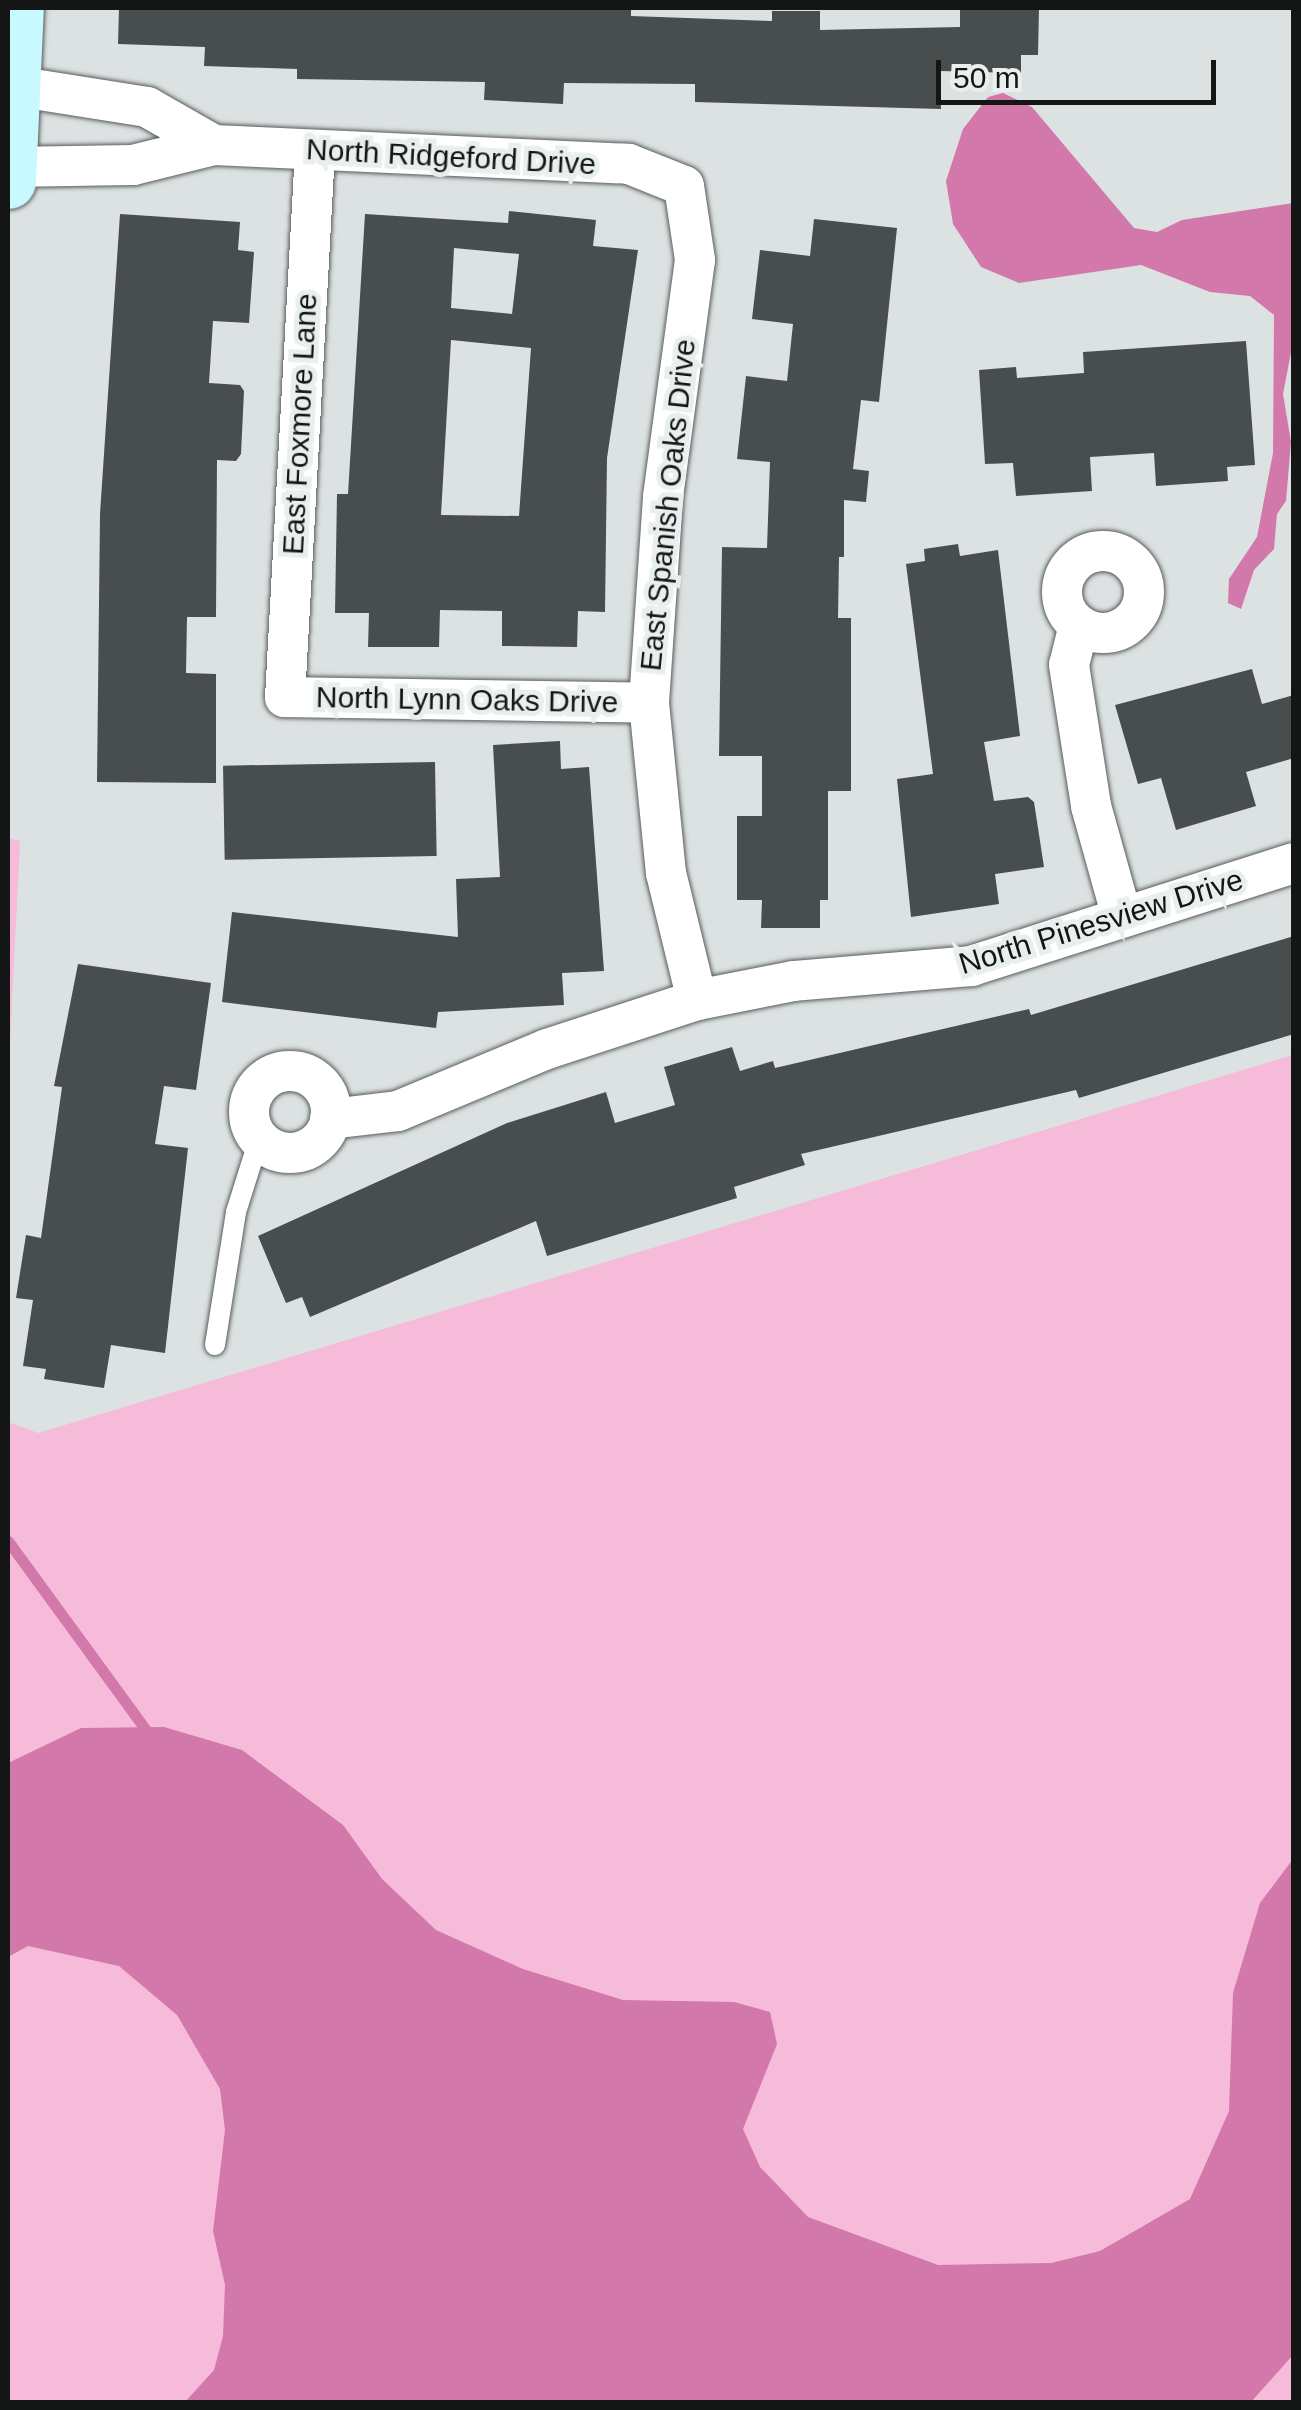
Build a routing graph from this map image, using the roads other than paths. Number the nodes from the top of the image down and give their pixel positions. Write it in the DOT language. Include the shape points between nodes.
graph roads {
  1 [pos="16,8"];
  2 [pos="10,85"];
  3 [pos="214,144"];
  4 [pos="316,151"];
  5 [pos="8,167"];
  6 [pos="8,180"];
  7 [pos="684,186"];
  8 [pos="1079,624"];
  9 [pos="285,697"];
  10 [pos="650,703"];
  11 [pos="1294,864"];
  12 [pos="1122,917"];
  13 [pos="698,1000"];
  14 [pos="330,1119"];
  15 [pos="260,1140"];
  16 [pos="215,1346"];
  1 -- 2 [label="main road"];
  2 -- 3 [label="street, North Ridgeford Drive" via="147,106"];
  2 -- 5 [label="main road"];
  3 -- 4 [label="street, North Ridgeford Drive"];
  3 -- 5 [label="street, North Ridgeford Drive" via="133,165"];
  4 -- 7 [label="street, North Ridgeford Drive" via="629,164"];
  4 -- 9 [label="street, East Foxmore Lane"];
  5 -- 6 [label="main road"];
  7 -- 10 [label="street, East Spanish Oaks Drive" via="695,260 662,497"];
  8 -- 12 [label="street" via="1069,665 1090,806"];
  9 -- 10 [label="street, North Lynn Oaks Drive"];
  10 -- 13 [label="street, East Spanish Oaks Drive" via="666,873"];
  11 -- 12 [label="street, North Pinesview Drive"];
  12 -- 13 [label="street, North Pinesview Drive" via="971,966 794,981"];
  13 -- 14 [label="street, North Pinesview Drive" via="547,1049 398,1111"];
  14 -- 15 [label="street" via="322,1139 298,1153"];
  14 -- 15 [label="street" via="330,1101 316,1080 279,1073 251,1099"];
  15 -- 16 [label="lane" via="236,1212"];
}
